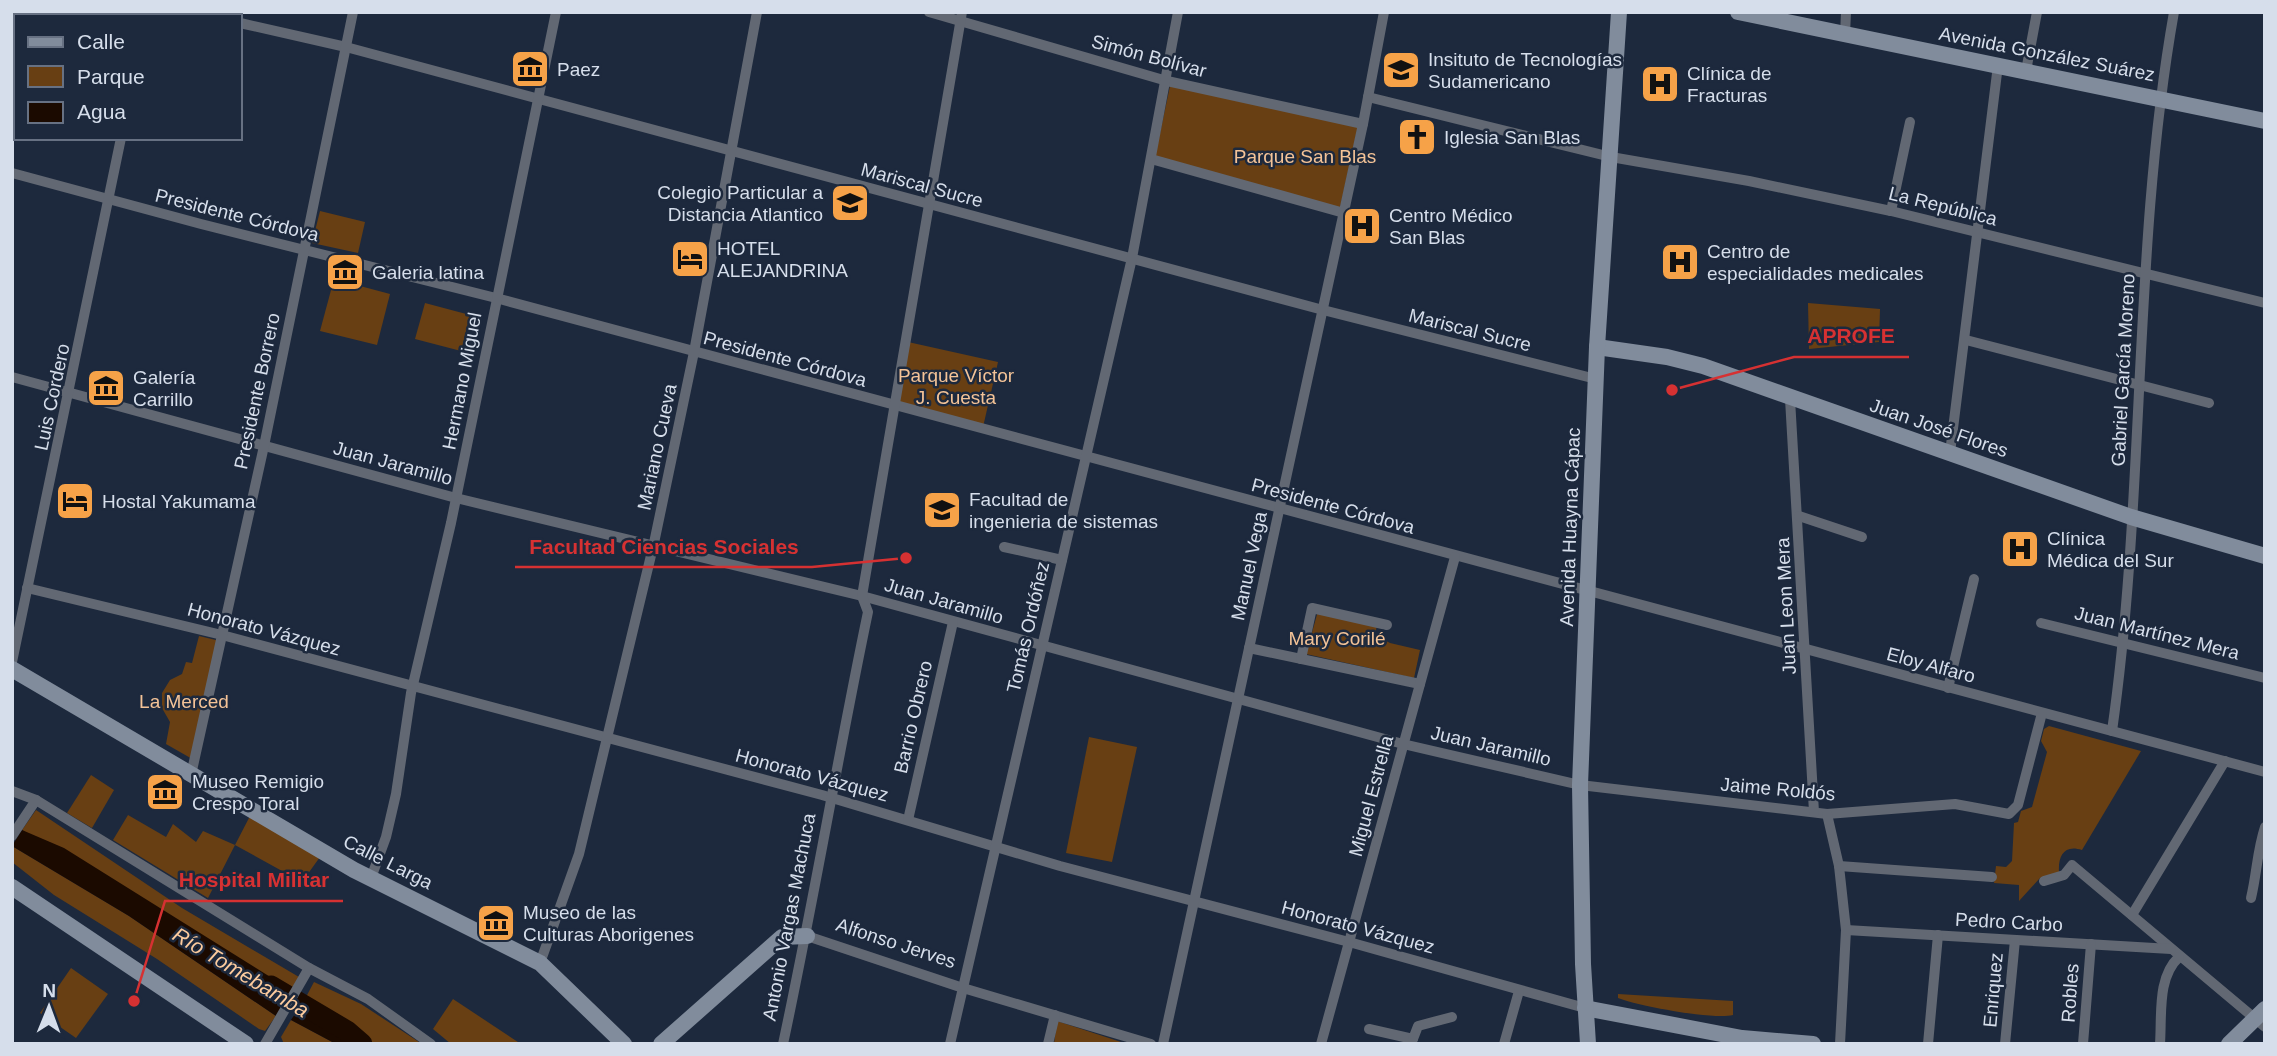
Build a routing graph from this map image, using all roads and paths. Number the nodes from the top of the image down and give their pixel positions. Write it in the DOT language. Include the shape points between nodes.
graph roads {
  1 [pos="353,12"];
  2 [pos="556,12"];
  3 [pos="757,12"];
  4 [pos="929,12"];
  5 [pos="1178,12"];
  6 [pos="1384,12"];
  7 [pos="1619,12"];
  8 [pos="1738,12"];
  9 [pos="1846,12"];
  10 [pos="2037,12"];
  11 [pos="2175,12"];
  12 [pos="961,17"];
  13 [pos="242,23"];
  14 [pos="1845,35"];
  15 [pos="346,47"];
  16 [pos="1998,65"];
  17 [pos="2026,71"];
  18 [pos="1167,81"];
  19 [pos="1368,97"];
  20 [pos="2159,98"];
  21 [pos="540,99"];
  22 [pos="2265,121"];
  23 [pos="1910,122"];
  24 [pos="1363,124"];
  25 [pos="121,140"];
  26 [pos="731,153"];
  27 [pos="1611,158"];
  28 [pos="1152,159"];
  29 [pos="12,173"];
  30 [pos="111,200"];
  31 [pos="929,205"];
  32 [pos="1891,211"];
  33 [pos="1344,213"];
  34 [pos="1977,233"];
  35 [pos="303,249"];
  36 [pos="1132,258"];
  37 [pos="2147,273"];
  38 [pos="496,298"];
  39 [pos="2265,303"];
  40 [pos="1323,310"];
  41 [pos="1966,340"];
  42 [pos="1597,347"];
  43 [pos="694,352"];
  44 [pos="12,377"];
  45 [pos="1596,379"];
  46 [pos="2140,386"];
  47 [pos="70,393"];
  48 [pos="1790,399"];
  49 [pos="2209,403"];
  50 [pos="894,406"];
  51 [pos="264,446"];
  52 [pos="1950,453"];
  53 [pos="1085,457"];
  54 [pos="456,498"];
  55 [pos="1279,510"];
  56 [pos="1799,516"];
  57 [pos="2131,517"];
  58 [pos="1863,537"];
  59 [pos="654,543"];
  60 [pos="1004,547"];
  61 [pos="2265,556"];
  62 [pos="1455,557"];
  63 [pos="1062,560"];
  64 [pos="1974,579"];
  65 [pos="27,588"];
  66 [pos="1589,593"];
  67 [pos="862,596"];
  68 [pos="953,622"];
  69 [pos="2041,623"];
  70 [pos="1387,625"];
  71 [pos="222,635"];
  72 [pos="2121,642"];
  73 [pos="1041,645"];
  74 [pos="1249,648"];
  75 [pos="1805,650"];
  76 [pos="1301,659"];
  77 [pos="12,662"];
  78 [pos="12,669"];
  79 [pos="2265,678"];
  80 [pos="1420,684"];
  81 [pos="413,686"];
  82 [pos="1948,688"];
  83 [pos="1238,699"];
  84 [pos="2042,713"];
  85 [pos="2112,731"];
  86 [pos="608,739"];
  87 [pos="1403,744"];
  88 [pos="2225,761"];
  89 [pos="2265,772"];
  90 [pos="191,775"];
  91 [pos="1580,785"];
  92 [pos="12,791"];
  93 [pos="830,798"];
  94 [pos="36,800"];
  95 [pos="1814,812"];
  96 [pos="1827,814"];
  97 [pos="908,820"];
  98 [pos="2265,827"];
  99 [pos="12,836"];
  100 [pos="997,848"];
  101 [pos="1839,866"];
  102 [pos="1992,877"];
  103 [pos="371,878"];
  104 [pos="2044,881"];
  105 [pos="12,887"];
  106 [pos="2251,898"];
  107 [pos="1194,901"];
  108 [pos="2132,915"];
  109 [pos="1846,930"];
  110 [pos="1938,935"];
  111 [pos="807,936"];
  112 [pos="2015,940"];
  113 [pos="1349,942"];
  114 [pos="2091,944"];
  115 [pos="2175,953"];
  116 [pos="540,963"];
  117 [pos="309,968"];
  118 [pos="963,988"];
  119 [pos="1519,991"];
  120 [pos="1585,1008"];
  121 [pos="1055,1015"];
  122 [pos="1452,1017"];
  123 [pos="2261,1018"];
  124 [pos="1368,1029"];
  125 [pos="2084,1038"];
  126 [pos="1414,1041"];
  127 [pos="1742,1041"];
  128 [pos="246,1044"];
  129 [pos="265,1044"];
  130 [pos="431,1044"];
  131 [pos="624,1044"];
  132 [pos="661,1044"];
  133 [pos="783,1044"];
  134 [pos="950,1044"];
  135 [pos="1048,1044"];
  136 [pos="1151,1044"];
  137 [pos="1163,1044"];
  138 [pos="1321,1044"];
  139 [pos="1504,1044"];
  140 [pos="1588,1044"];
  141 [pos="1813,1044"];
  142 [pos="1840,1044"];
  143 [pos="1928,1044"];
  144 [pos="2006,1044"];
  145 [pos="2160,1044"];
  146 [pos="2229,1044"];
  1 -- 15 [label="street, Presidente Borrero"];
  2 -- 21 [label="street, Hermano Miguel"];
  3 -- 26 [label="street, Mariano Cueva"];
  4 -- 12 [label="street, Simón Bolívar"];
  5 -- 18 [label="street, Tomás Ordóñez"];
  6 -- 19 [label="street, Manuel Vega"];
  7 -- 27 [label="street, Avenida Huayna Cápac"];
  8 -- 14 [label="street, Avenida González Suárez"];
  9 -- 14 [label="street"];
  10 -- 17 [label="street"];
  11 -- 20 [label="street, Gabriel García Moreno"];
  12 -- 18 [label="street, Simón Bolívar"];
  12 -- 31 [label="street, Antonio Vargas Machuca"];
  13 -- 15 [label="street, Mariscal Sucre"];
  14 -- 16 [label="street, Avenida González Suárez"];
  15 -- 21 [label="street, Mariscal Sucre"];
  15 -- 35 [label="street, Presidente Borrero"];
  16 -- 17 [label="street, Avenida González Suárez"];
  16 -- 34 [label="street"];
  17 -- 20 [label="street, Avenida González Suárez"];
  18 -- 24 [label="street, Simón Bolívar"];
  18 -- 28 [label="street, Tomás Ordóñez"];
  19 -- 24 [label="street, Manuel Vega"];
  19 -- 27 [label="street"];
  20 -- 22 [label="street, Avenida González Suárez"];
  20 -- 37 [label="street, Gabriel García Moreno"];
  21 -- 26 [label="street, Mariscal Sucre"];
  21 -- 38 [label="street, Hermano Miguel"];
  23 -- 32 [label="street"];
  24 -- 33 [label="street, Manuel Vega"];
  25 -- 30 [label="street, Luis Cordero"];
  26 -- 31 [label="street, Mariscal Sucre"];
  26 -- 43 [label="street, Mariano Cueva"];
  27 -- 32 [label="street, La República"];
  27 -- 42 [label="street, Avenida Huayna Cápac"];
  28 -- 33 [label="street"];
  28 -- 36 [label="street, Tomás Ordóñez"];
  29 -- 30 [label="street, Presidente Córdova"];
  30 -- 35 [label="street, Presidente Córdova"];
  30 -- 47 [label="street, Luis Cordero"];
  31 -- 36 [label="street, Mariscal Sucre"];
  31 -- 50 [label="street, Antonio Vargas Machuca"];
  32 -- 34 [label="street, La República"];
  33 -- 40 [label="street, Manuel Vega"];
  34 -- 37 [label="street, La República"];
  34 -- 41 [label="street"];
  35 -- 38 [label="street, Presidente Córdova"];
  35 -- 51 [label="street, Presidente Borrero"];
  36 -- 40 [label="street, Mariscal Sucre"];
  36 -- 53 [label="street, Tomás Ordóñez"];
  37 -- 39 [label="street, La República"];
  37 -- 46 [label="street, Gabriel García Moreno"];
  38 -- 43 [label="street, Presidente Córdova"];
  38 -- 54 [label="street, Hermano Miguel"];
  40 -- 45 [label="street, Mariscal Sucre"];
  40 -- 55 [label="street, Manuel Vega"];
  41 -- 46 [label="street"];
  41 -- 52 [label="street"];
  42 -- 45 [label="street, Avenida Huayna Cápac"];
  42 -- 48 [label="street, Juan José Flores" via="1703,366"];
  43 -- 50 [label="street, Presidente Córdova"];
  43 -- 59 [label="street, Mariano Cueva"];
  44 -- 47 [label="street, Juan Jaramillo"];
  45 -- 66 [label="street, Avenida Huayna Cápac"];
  46 -- 49 [label="street"];
  46 -- 57 [label="street, Gabriel García Moreno"];
  47 -- 51 [label="street, Juan Jaramillo"];
  47 -- 65 [label="street, Luis Cordero"];
  48 -- 52 [label="street, Juan José Flores"];
  48 -- 56 [label="street, Juan Leon Mera"];
  50 -- 53 [label="street, Presidente Córdova"];
  50 -- 67 [label="street, Antonio Vargas Machuca"];
  51 -- 54 [label="street, Juan Jaramillo"];
  51 -- 71 [label="street, Presidente Borrero"];
  52 -- 57 [label="street, Juan José Flores"];
  53 -- 55 [label="street, Presidente Córdova"];
  53 -- 63 [label="street, Tomás Ordóñez"];
  54 -- 59 [label="street, Juan Jaramillo"];
  54 -- 81 [label="street, Hermano Miguel"];
  55 -- 62 [label="street, Presidente Córdova"];
  55 -- 74 [label="street, Manuel Vega"];
  56 -- 58 [label="street"];
  56 -- 75 [label="street, Juan Leon Mera"];
  57 -- 61 [label="street, Juan José Flores"];
  57 -- 72 [label="street, Gabriel García Moreno"];
  59 -- 67 [label="street, Juan Jaramillo"];
  59 -- 86 [label="street, Mariano Cueva"];
  60 -- 63 [label="street"];
  62 -- 66 [label="street, Presidente Córdova"];
  62 -- 80 [label="street, Miguel Estrella"];
  63 -- 73 [label="street, Tomás Ordóñez"];
  64 -- 82 [label="street"];
  65 -- 71 [label="street, Honorato Vázquez"];
  65 -- 77 [label="street, Luis Cordero"];
  66 -- 75 [label="street, Eloy Alfaro"];
  66 -- 91 [label="street, Avenida Huayna Cápac"];
  67 -- 68 [label="street, Juan Jaramillo"];
  67 -- 93 [label="street, Antonio Vargas Machuca" via="868,611"];
  68 -- 73 [label="street, Juan Jaramillo"];
  68 -- 97 [label="street, Barrio Obrero"];
  69 -- 72 [label="street, Juan Martínez Mera"];
  70 -- 76 [label="street" via="1312,608"];
  71 -- 81 [label="street, Honorato Vázquez"];
  71 -- 90 [label="street, Presidente Borrero"];
  72 -- 79 [label="street, Juan Martínez Mera"];
  72 -- 85 [label="street, Gabriel García Moreno"];
  73 -- 83 [label="street, Juan Jaramillo"];
  73 -- 100 [label="street, Tomás Ordóñez"];
  74 -- 76 [label="street"];
  74 -- 83 [label="street, Manuel Vega"];
  75 -- 82 [label="street, Eloy Alfaro"];
  75 -- 95 [label="street, Juan Leon Mera"];
  76 -- 80 [label="street"];
  78 -- 90 [label="street, Calle Larga"];
  80 -- 87 [label="street, Miguel Estrella"];
  81 -- 86 [label="street, Honorato Vázquez"];
  81 -- 103 [label="street, Hermano Miguel" via="396,794"];
  82 -- 84 [label="street, Eloy Alfaro"];
  83 -- 87 [label="street, Juan Jaramillo"];
  83 -- 107 [label="street, Manuel Vega"];
  84 -- 85 [label="street, Eloy Alfaro"];
  84 -- 96 [label="street, Jaime Roldós" via="2013,813 1955,804"];
  85 -- 88 [label="street, Eloy Alfaro"];
  86 -- 93 [label="street, Honorato Vázquez"];
  86 -- 116 [label="street, Mariano Cueva" via="579,854"];
  87 -- 91 [label="street, Juan Jaramillo"];
  87 -- 113 [label="street, Miguel Estrella"];
  88 -- 89 [label="street, Eloy Alfaro"];
  88 -- 108 [label="street"];
  90 -- 103 [label="street, Calle Larga"];
  91 -- 95 [label="street, Jaime Roldós"];
  91 -- 120 [label="street, Avenida Huayna Cápac"];
  92 -- 94 [label="street"];
  93 -- 97 [label="street, Honorato Vázquez"];
  93 -- 111 [label="street, Antonio Vargas Machuca"];
  94 -- 99 [label="street"];
  94 -- 117 [label="street"];
  95 -- 96 [label="street, Jaime Roldós"];
  96 -- 101 [label="street"];
  97 -- 100 [label="street, Honorato Vázquez"];
  98 -- 106 [label="street" via="2256,854 2258,871"];
  100 -- 107 [label="street, Honorato Vázquez"];
  100 -- 118 [label="street, Tomás Ordóñez"];
  101 -- 102 [label="street"];
  101 -- 109 [label="street"];
  103 -- 116 [label="street, Calle Larga"];
  104 -- 108 [label="street" via="2064,875 2072,865"];
  105 -- 128 [label="street"];
  107 -- 113 [label="street, Honorato Vázquez"];
  107 -- 137 [label="street, Manuel Vega"];
  108 -- 115 [label="street"];
  109 -- 110 [label="street, Pedro Carbo"];
  109 -- 142 [label="street"];
  110 -- 112 [label="street, Pedro Carbo"];
  110 -- 143 [label="street"];
  111 -- 118 [label="street, Alfonso Jerves"];
  111 -- 132 [label="street, Alfonso Jerves" via="782,937"];
  111 -- 133 [label="street, Antonio Vargas Machuca"];
  112 -- 114 [label="street, Pedro Carbo"];
  112 -- 144 [label="street, Enriquez"];
  113 -- 119 [label="street, Honorato Vázquez"];
  113 -- 138 [label="street, Miguel Estrella"];
  114 -- 115 [label="street, Pedro Carbo"];
  114 -- 125 [label="street, Robles"];
  115 -- 123 [label="street"];
  115 -- 145 [label="street" via="2166,972"];
  116 -- 131 [label="street, Calle Larga"];
  117 -- 129 [label="street"];
  117 -- 130 [label="street" via="368,999"];
  118 -- 121 [label="street, Alfonso Jerves"];
  118 -- 134 [label="street, Tomás Ordóñez"];
  119 -- 120 [label="street, Honorato Vázquez"];
  119 -- 139 [label="street"];
  120 -- 127 [label="street"];
  120 -- 140 [label="street, Avenida Huayna Cápac"];
  121 -- 135 [label="street"];
  121 -- 136 [label="street, Alfonso Jerves"];
  122 -- 126 [label="street" via="1418,1026"];
  123 -- 146 [label="street"];
  124 -- 126 [label="street"];
  127 -- 141 [label="street"];
}
